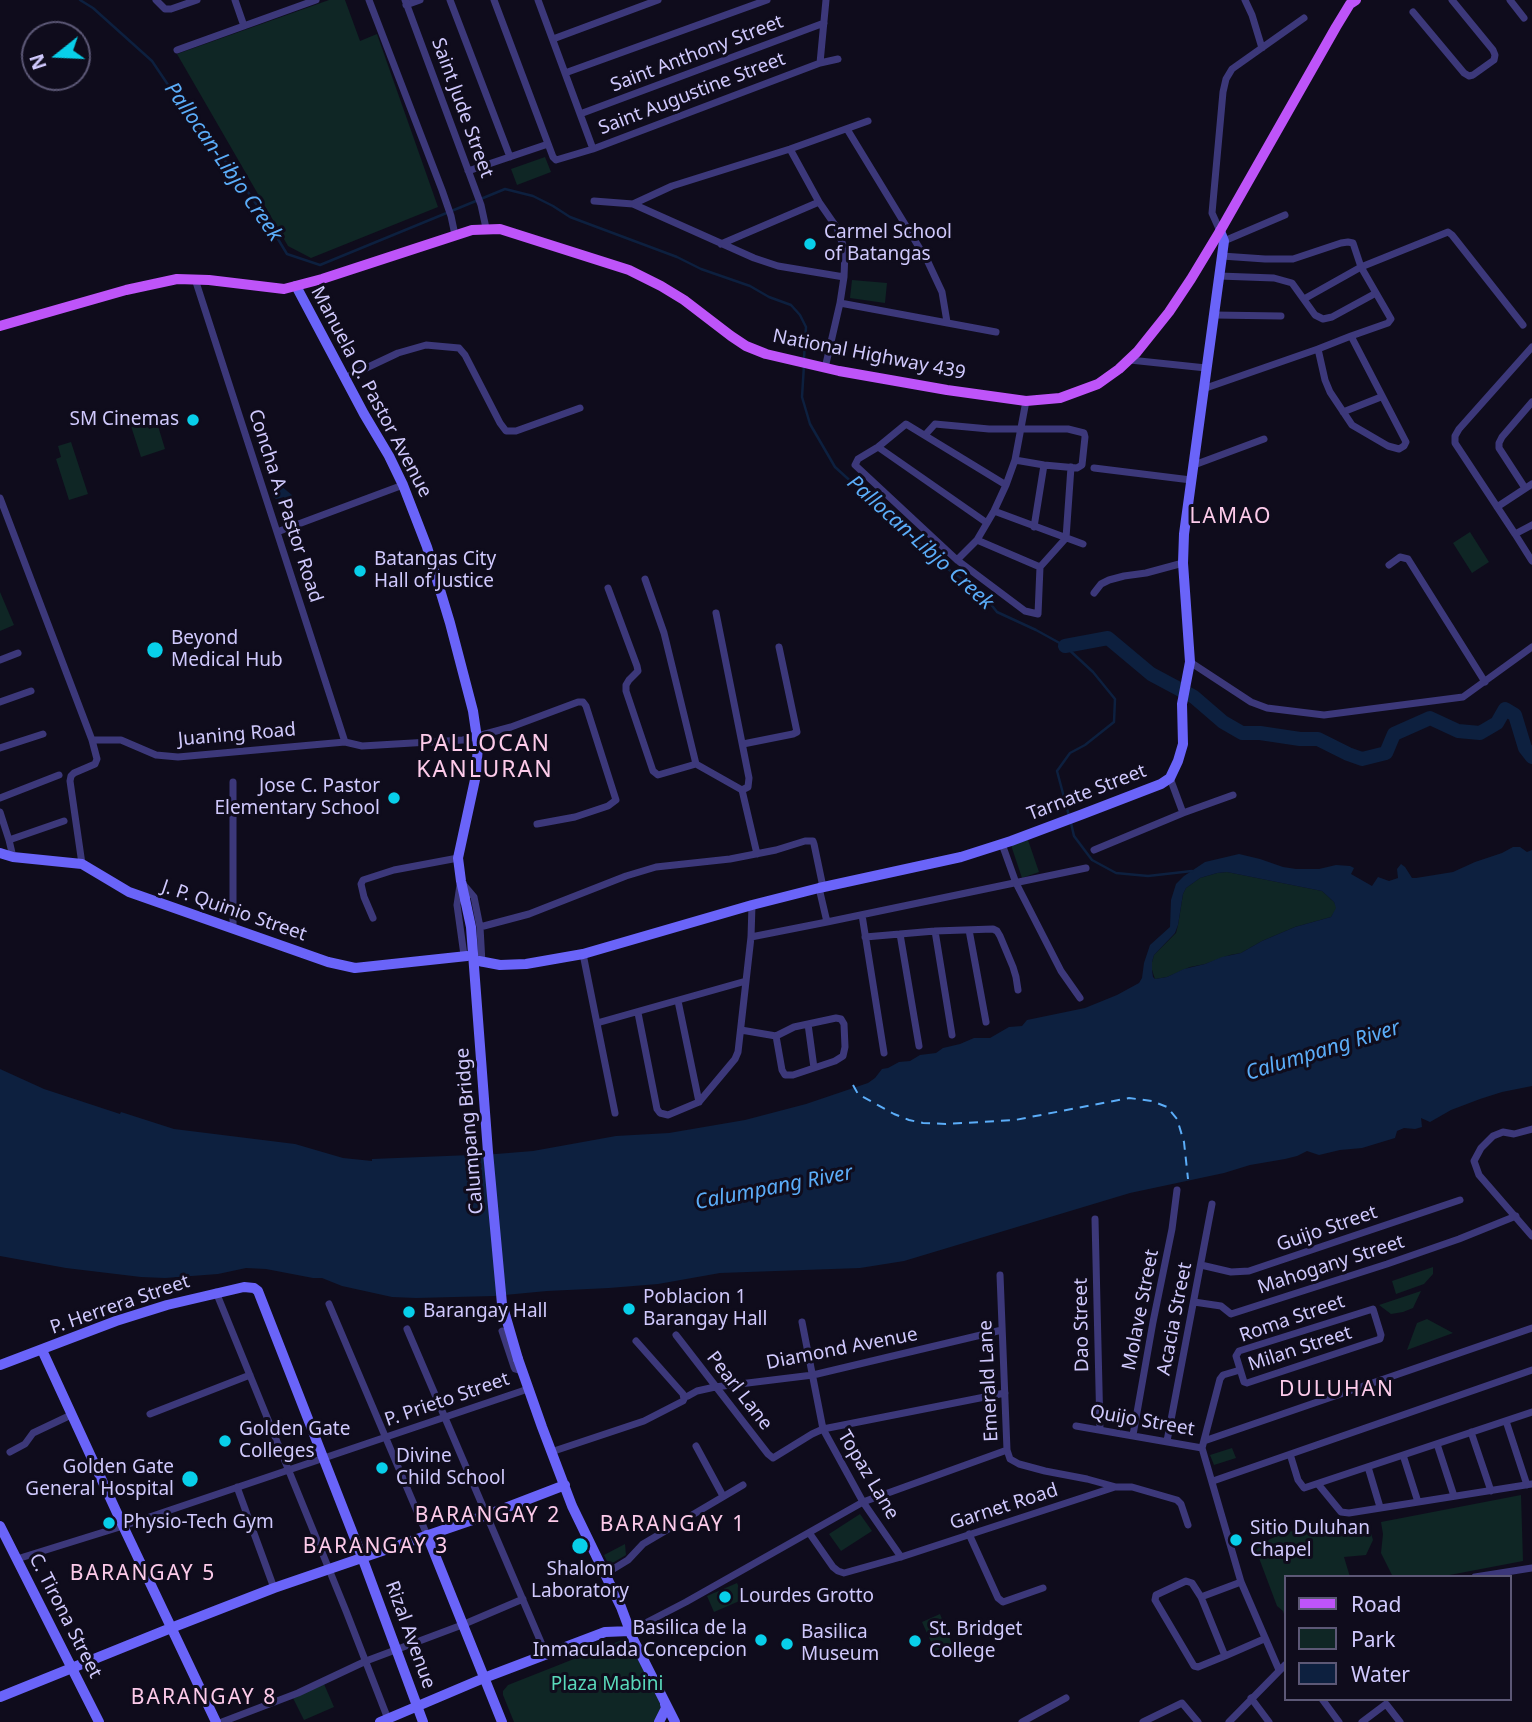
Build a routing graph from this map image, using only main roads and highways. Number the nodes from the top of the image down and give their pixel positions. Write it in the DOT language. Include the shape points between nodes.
graph roads {
  1 [pos="1356,0"];
  2 [pos="0,326"];
  1 -- 2 [label="main road, National Highway 439" via="1336,27 1222,236 1169,312 1130,360 1098,384 1059,398 1026,401 947,390 766,354 731,336 684,299 629,270 486,228 284,289 177,279"];
}
